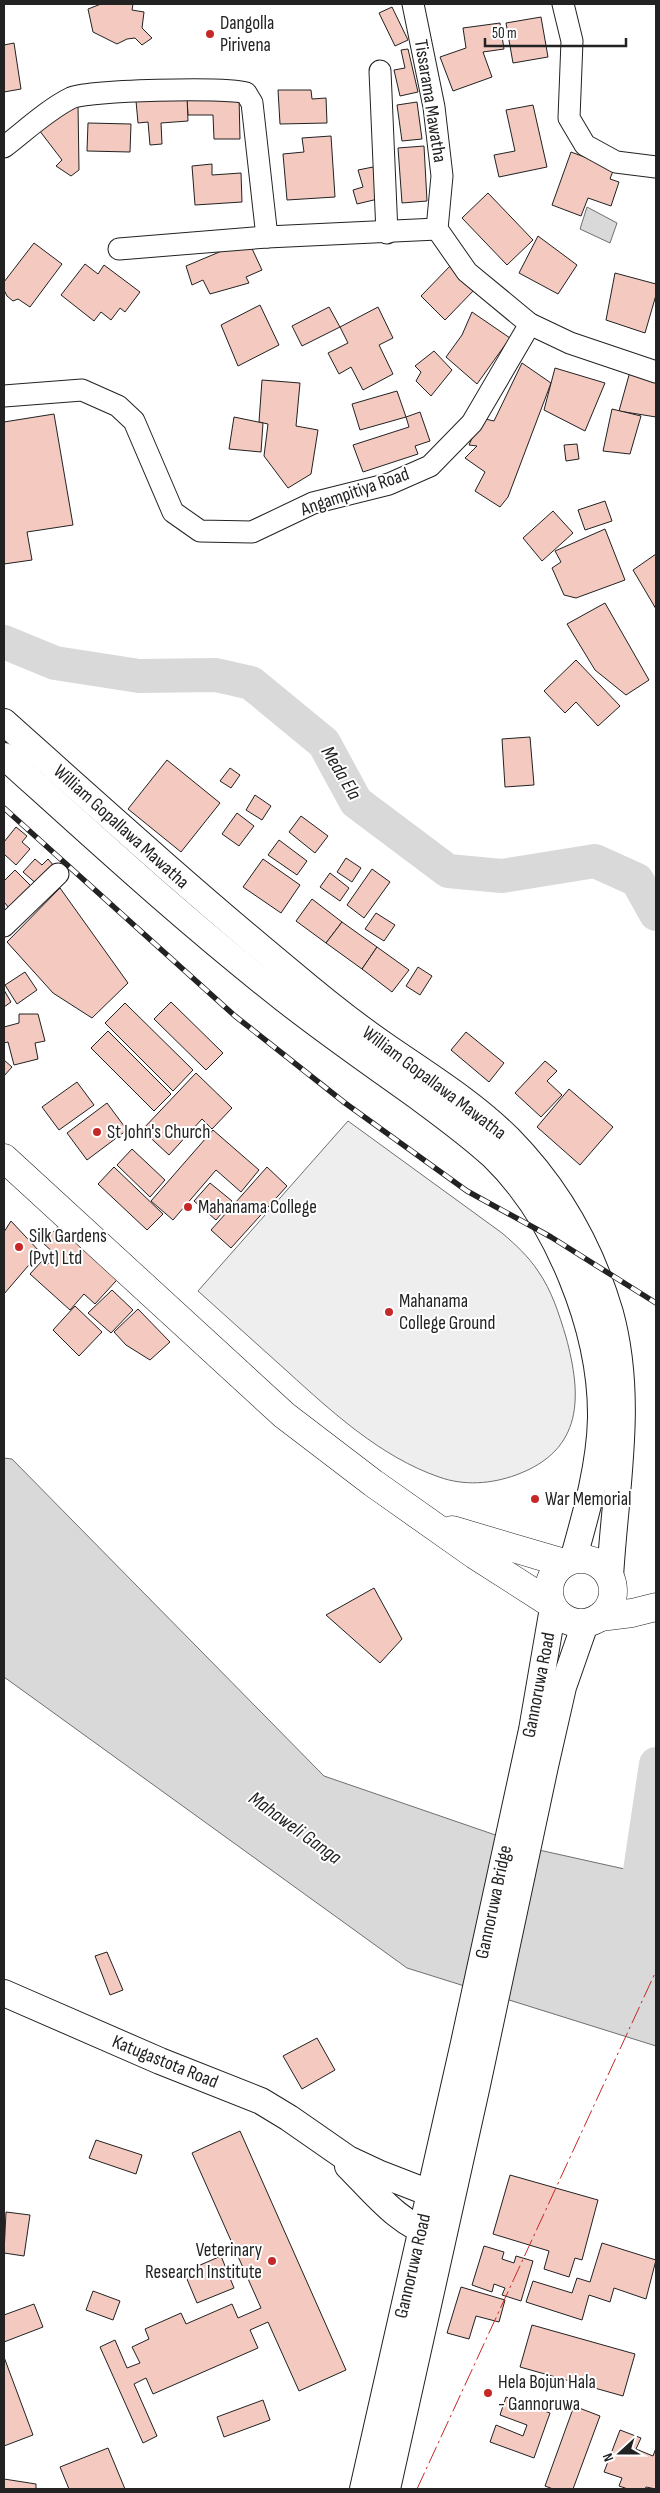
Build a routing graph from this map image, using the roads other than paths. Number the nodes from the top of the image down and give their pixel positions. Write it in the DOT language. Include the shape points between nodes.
graph roads {
  1 [pos="413,4"];
  2 [pos="563,4"];
  3 [pos="380,71"];
  4 [pos="4,147"];
  5 [pos="656,167"];
  6 [pos="437,229"];
  7 [pos="387,233"];
  8 [pos="267,237"];
  9 [pos="119,249"];
  10 [pos="530,324"];
  11 [pos="656,372"];
  12 [pos="4,396"];
  13 [pos="4,722"];
  14 [pos="4,756"];
  15 [pos="58,874"];
  16 [pos="4,926"];
  17 [pos="4,1158"];
  18 [pos="434,1525"];
  19 [pos="569,1562"];
  20 [pos="611,1581"];
  21 [pos="656,1605"];
  22 [pos="552,1606"];
  23 [pos="593,1621"];
  24 [pos="535,1763"];
  25 [pos="4,1993"];
  26 [pos="475,2044"];
  27 [pos="320,2140"];
  28 [pos="440,2197"];
  29 [pos="431,2234"];
  30 [pos="363,2489"];
  31 [pos="387,2489"];
  1 -- 6 [label="street, Tissarama Mawatha" via="434,107 441,166"];
  2 -- 5 [label="street" via="572,40 569,118 585,145 616,162"];
  3 -- 7 [label="street"];
  4 -- 8 [label="street" via="73,97 225,89 246,93 252,103"];
  6 -- 7 [label="street"];
  6 -- 10 [label="street" via="467,272"];
  7 -- 8 [label="street"];
  8 -- 9 [label="street"];
  10 -- 11 [label="street" via="570,343"];
  10 -- 12 [label="street, Angampitiya Road" via="472,422 430,466 389,484 314,503 252,532 200,531 173,512 134,421 118,406 82,390"];
  13 -- 20 [label="main road, William Gopallawa Mawatha" via="201,899 334,1009 476,1110 508,1137 545,1180 563,1206 592,1262 616,1339 623,1422"];
  14 -- 19 [label="main road, William Gopallawa Mawatha" via="159,895 275,992 470,1136 494,1158 533,1204 579,1298 592,1340 600,1383 598,1454 585,1519"];
  15 -- 16 [label="street"];
  17 -- 18 [label="highway" via="284,1415 372,1484"];
  18 -- 19 [label="highway"];
  18 -- 22 [label="highway"];
  19 -- 20 [label="highway" via="588,1560 601,1566"];
  19 -- 22 [label="highway" via="550,1580 548,1592"];
  20 -- 21 [label="highway"];
  20 -- 23 [label="highway" via="612,1597 608,1609"];
  21 -- 23 [label="highway"];
  22 -- 23 [label="highway" via="561,1618 572,1623"];
  22 -- 24 [label="main road, Gannoruwa Road" via="541,1683"];
  23 -- 24 [label="main road, Gannoruwa Road" via="563,1687"];
  24 -- 26 [label="main road, Gannoruwa Bridge"];
  25 -- 27 [label="main road, Katugastota Road" via="261,2101"];
  26 -- 28 [label="main road, Gannoruwa Road"];
  27 -- 28 [label="main road, Katugastota Road" via="370,2170"];
  27 -- 29 [label="main road, Katugastota Road" via="402,2219"];
  28 -- 29 [label="main road, Gannoruwa Road"];
  29 -- 30 [label="main road, Gannoruwa Road"];
  29 -- 31 [label="main road, Gannoruwa Road"];
}
